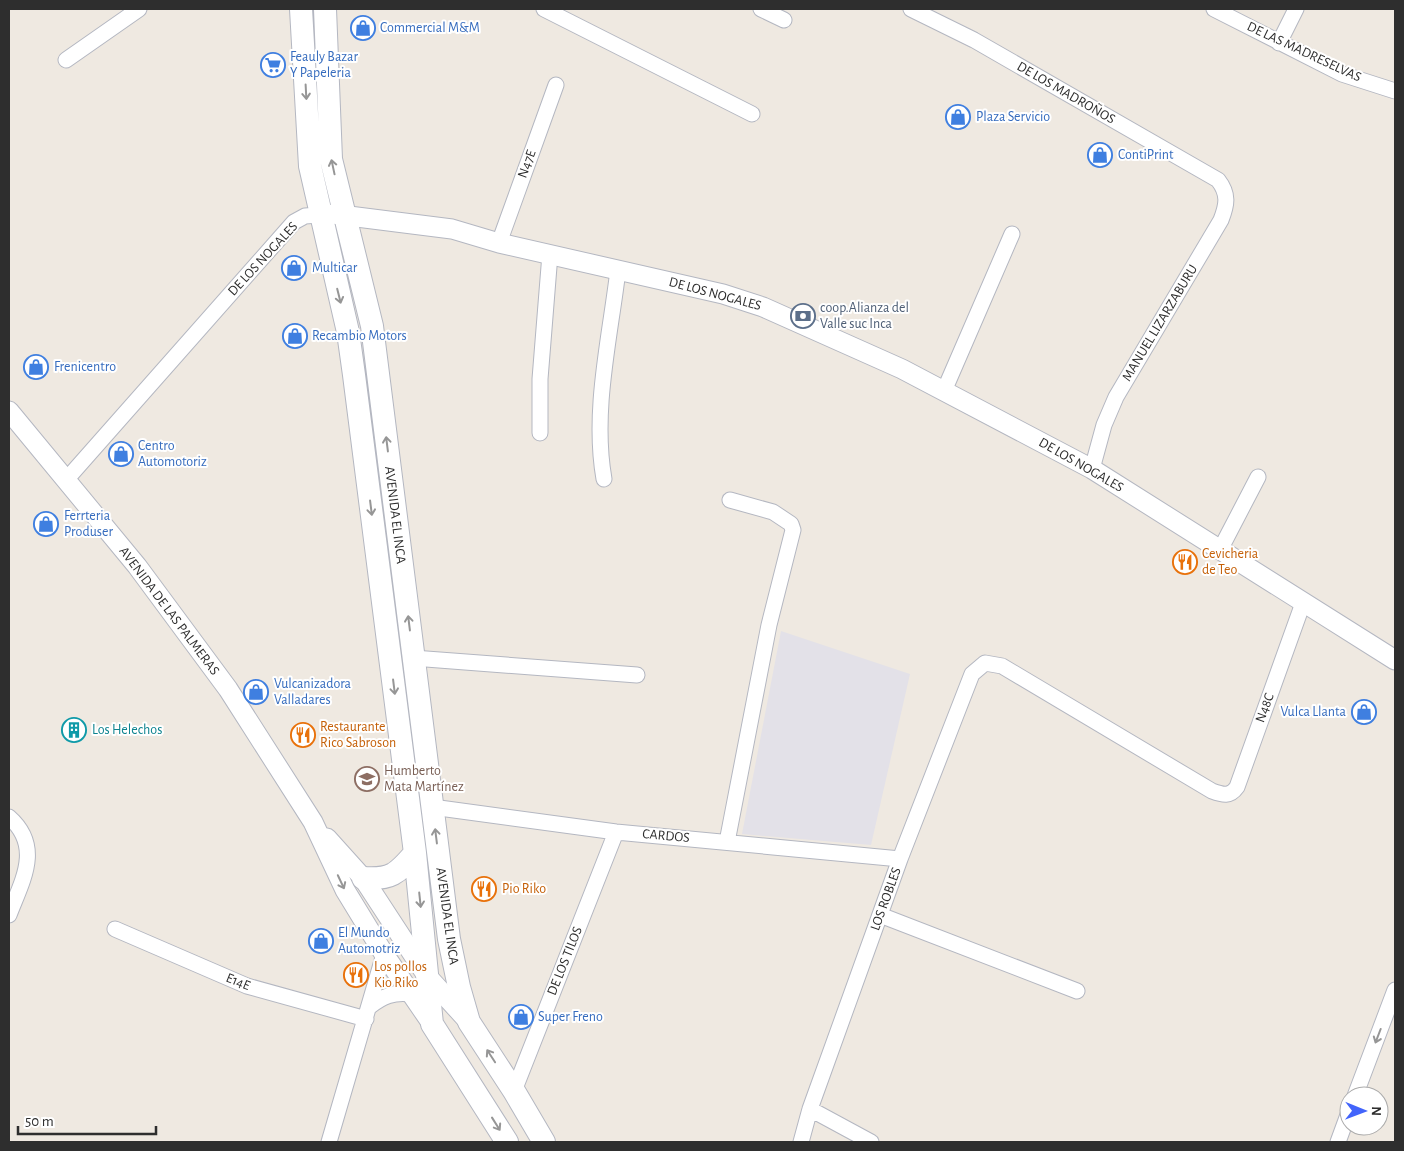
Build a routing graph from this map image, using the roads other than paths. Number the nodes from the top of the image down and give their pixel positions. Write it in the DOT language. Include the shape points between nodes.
graph roads {
  1 [pos="139,9"];
  2 [pos="301,9"];
  3 [pos="325,9"];
  4 [pos="544,9"];
  5 [pos="761,9"];
  6 [pos="911,9"];
  7 [pos="1214,9"];
  8 [pos="1296,9"];
  9 [pos="784,20"];
  10 [pos="1280,43"];
  11 [pos="66,60"];
  12 [pos="556,85"];
  13 [pos="1395,91"];
  14 [pos="752,114"];
  15 [pos="1218,180"];
  16 [pos="343,214"];
  17 [pos="319,215"];
  18 [pos="1012,234"];
  19 [pos="499,243"];
  20 [pos="550,254"];
  21 [pos="618,270"];
  22 [pos="944,391"];
  23 [pos="9,411"];
  24 [pos="540,432"];
  25 [pos="1092,469"];
  26 [pos="1258,476"];
  27 [pos="66,480"];
  28 [pos="604,480"];
  29 [pos="730,500"];
  30 [pos="1220,550"];
  31 [pos="1303,603"];
  32 [pos="413,658"];
  33 [pos="1395,660"];
  34 [pos="985,663"];
  35 [pos="638,676"];
  36 [pos="432,808"];
  37 [pos="9,818"];
  38 [pos="313,822"];
  39 [pos="616,832"];
  40 [pos="727,842"];
  41 [pos="415,853"];
  42 [pos="900,859"];
  43 [pos="363,878"];
  44 [pos="9,915"];
  45 [pos="880,916"];
  46 [pos="115,929"];
  47 [pos="384,954"];
  48 [pos="428,976"];
  49 [pos="1395,990"];
  50 [pos="1077,991"];
  51 [pos="411,994"];
  52 [pos="367,1013"];
  53 [pos="469,1022"];
  54 [pos="432,1024"];
  55 [pos="1359,1086"];
  56 [pos="514,1091"];
  57 [pos="810,1109"];
  58 [pos="329,1142"];
  59 [pos="507,1142"];
  60 [pos="544,1142"];
  61 [pos="801,1142"];
  62 [pos="871,1142"];
  1 -- 11 [label="street"];
  2 -- 17 [label="main road, AVENIDA EL INCA, one-way" via="310,166"];
  16 -- 3 [label="main road, AVENIDA EL INCA, one-way" via="331,159"];
  4 -- 14 [label="street"];
  5 -- 9 [label="street"];
  6 -- 15 [label="street, DE LOS MADROÑOS" via="974,40"];
  7 -- 10 [label="street, DE LAS MADRESELVAS"];
  8 -- 10 [label="street"];
  10 -- 13 [label="street, DE LAS MADRESELVAS" via="1342,74"];
  12 -- 19 [label="street, N47E"];
  15 -- 25 [label="street, MANUEL LIZARZABURU" via="1227,196 1221,220 1116,397 1104,425"];
  16 -- 17 [label="street, DE LOS NOGALES"];
  16 -- 19 [label="street, DE LOS NOGALES" via="452,229"];
  32 -- 16 [label="main road, AVENIDA EL INCA, one-way" via="372,326"];
  17 -- 27 [label="street, DE LOS NOGALES" via="305,216 294,222"];
  17 -- 41 [label="main road, AVENIDA EL INCA, one-way" via="348,332"];
  18 -- 22 [label="street"];
  19 -- 20 [label="street, DE LOS NOGALES"];
  20 -- 21 [label="street, DE LOS NOGALES"];
  20 -- 24 [label="street" via="540,379"];
  21 -- 22 [label="street, DE LOS NOGALES" via="723,294 762,307"];
  21 -- 28 [label="street" via="605,362 600,433"];
  22 -- 25 [label="street, DE LOS NOGALES"];
  23 -- 27 [label="street, AVENIDA DE LAS PALMERAS"];
  25 -- 30 [label="street, DE LOS NOGALES"];
  26 -- 30 [label="street"];
  27 -- 38 [label="street, AVENIDA DE LAS PALMERAS" via="137,566 228,689"];
  29 -- 40 [label="street" via="774,512 791,524 793,530 769,625"];
  30 -- 31 [label="street, DE LOS NOGALES"];
  31 -- 33 [label="street, DE LOS NOGALES"];
  31 -- 34 [label="street, N48C" via="1237,787 1228,794 1212,792 1002,666"];
  32 -- 35 [label="street"];
  32 -- 36 [label="main road, AVENIDA EL INCA"];
  34 -- 42 [label="street, LOS ROBLES" via="972,674"];
  36 -- 39 [label="street, CARDOS"];
  53 -- 36 [label="main road, AVENIDA EL INCA, one-way" via="449,939"];
  37 -- 44 [label="street" via="21,832 29,860"];
  38 -- 43 [label="street, AVENIDA DE LAS PALMERAS"];
  38 -- 47 [label="street, AVENIDA DE LAS PALMERAS, one-way" via="345,890"];
  39 -- 40 [label="street, CARDOS"];
  39 -- 56 [label="street, DE LOS TILOS"];
  40 -- 42 [label="street, CARDOS"];
  41 -- 43 [label="main road" via="392,876 382,880"];
  41 -- 48 [label="main road, AVENIDA EL INCA, one-way"];
  42 -- 45 [label="street, LOS ROBLES"];
  43 -- 48 [label="street, AVENIDA DE LAS PALMERAS"];
  45 -- 50 [label="street"];
  45 -- 57 [label="street, LOS ROBLES"];
  46 -- 52 [label="street, E14E" via="246,986"];
  47 -- 51 [label="street, AVENIDA DE LAS PALMERAS"];
  47 -- 52 [label="street"];
  48 -- 53 [label="street, AVENIDA DE LAS PALMERAS"];
  48 -- 54 [label="main road, AVENIDA EL INCA"];
  49 -- 55 [label="street, one-way"];
  51 -- 52 [label="street" via="395,992 380,998"];
  51 -- 54 [label="street, AVENIDA DE LAS PALMERAS"];
  52 -- 58 [label="street"];
  56 -- 53 [label="main road, AVENIDA DE LAS PALMERAS, one-way"];
  54 -- 59 [label="main road, AVENIDA DE LAS PALMERAS, one-way"];
  56 -- 60 [label="main road, AVENIDA DE LAS PALMERAS"];
  57 -- 61 [label="street, LOS ROBLES"];
  57 -- 62 [label="street"];
}
